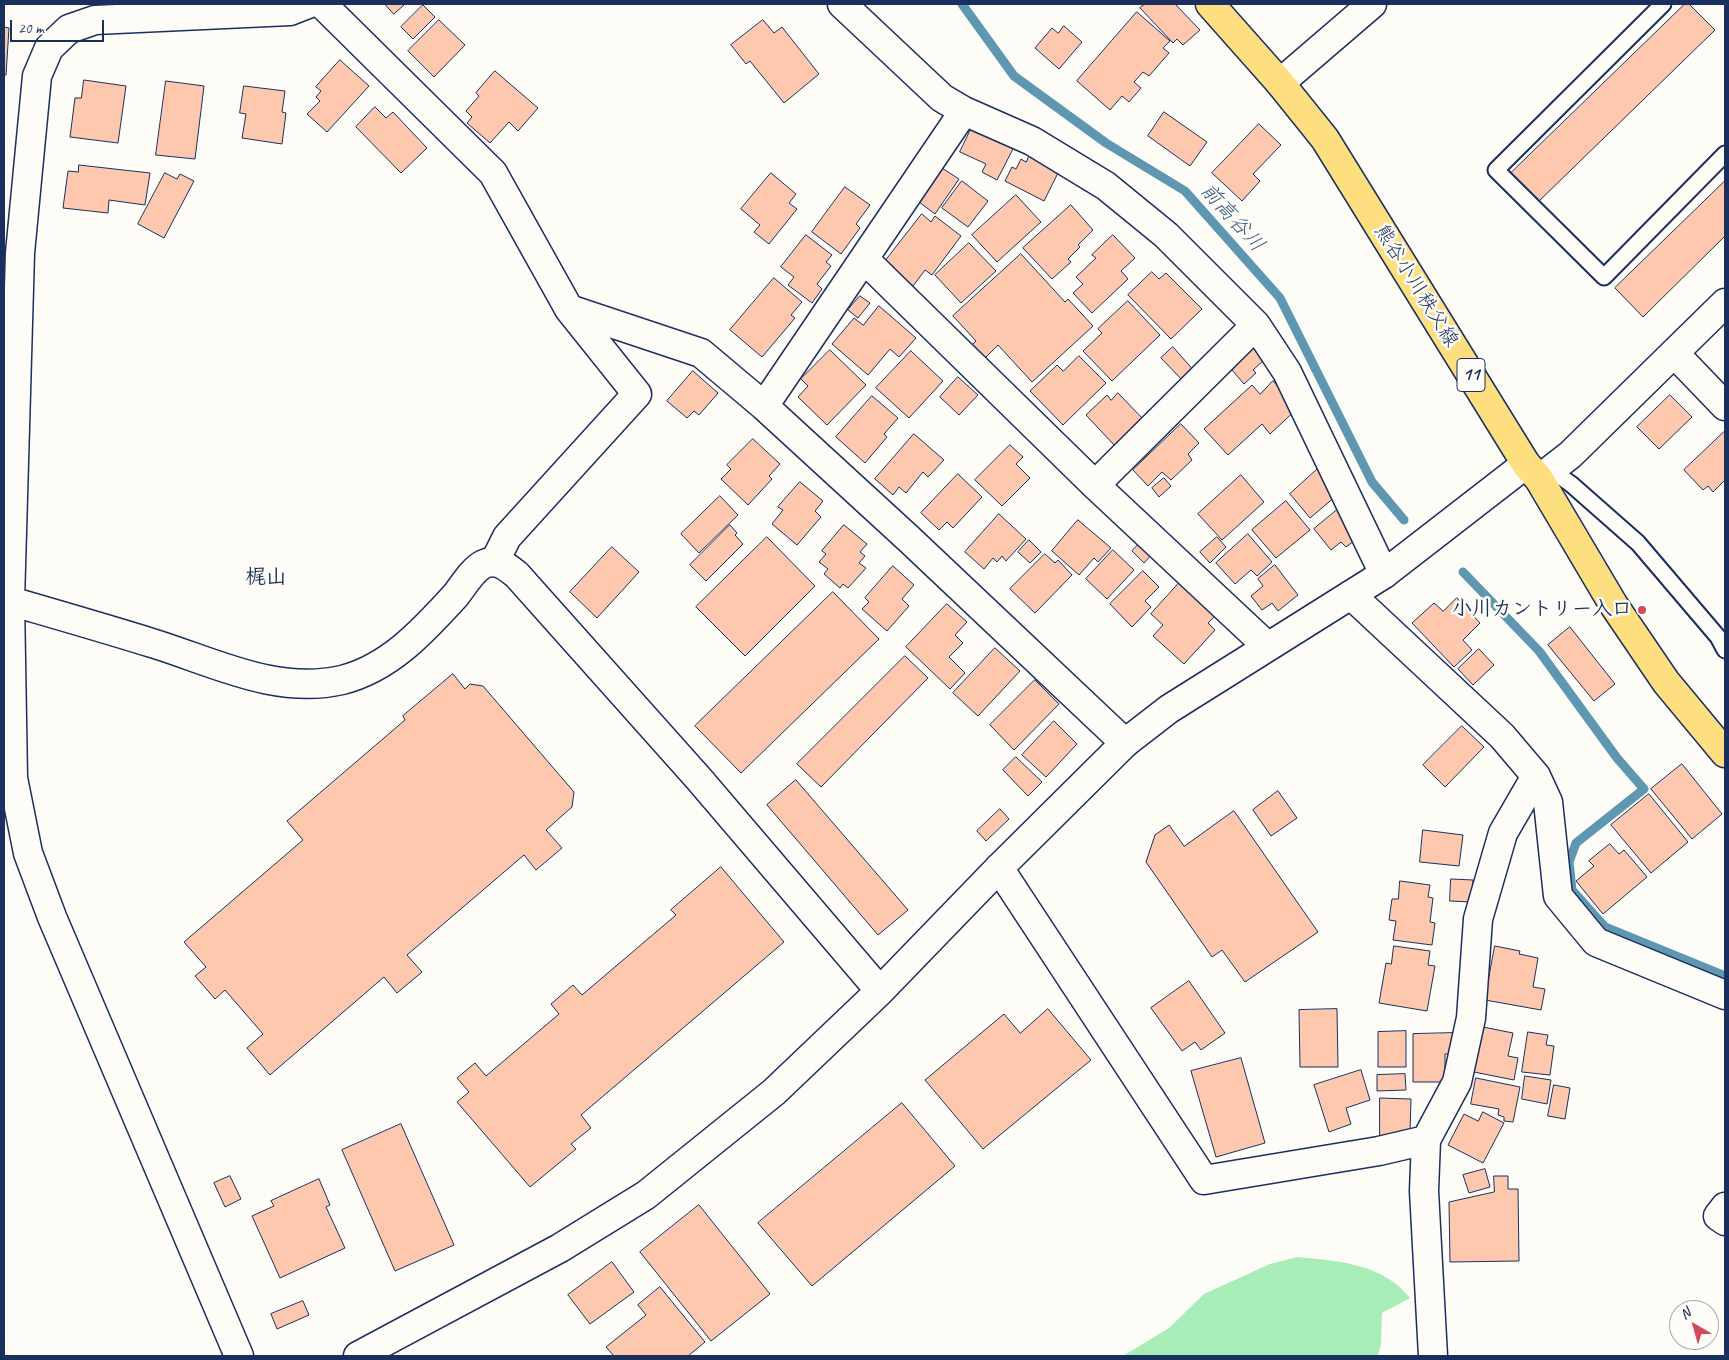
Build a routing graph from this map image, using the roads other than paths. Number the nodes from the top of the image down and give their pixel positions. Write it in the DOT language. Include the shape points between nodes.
graph roads {
  1 [pos="308,4"];
  2 [pos="322,4"];
  3 [pos="842,4"];
  4 [pos="1210,4"];
  5 [pos="1372,4"];
  6 [pos="1663,4"];
  7 [pos="1280,83"];
  8 [pos="964,112"];
  9 [pos="1725,154"];
  10 [pos="864,259"];
  11 [pos="1725,303"];
  12 [pos="569,309"];
  13 [pos="1256,325"];
  14 [pos="1674,353"];
  15 [pos="764,406"];
  16 [pos="1725,406"];
  17 [pos="1539,471"];
  18 [pos="1095,485"];
  19 [pos="495,561"];
  20 [pos="1384,574"];
  21 [pos="1351,596"];
  22 [pos="10,600"];
  23 [pos="1266,646"];
  24 [pos="1725,650"];
  25 [pos="1125,743"];
  26 [pos="1725,753"];
  27 [pos="1536,776"];
  28 [pos="999,868"];
  29 [pos="880,991"];
  30 [pos="1725,995"];
  31 [pos="1426,1140"];
  32 [pos="1725,1207"];
  33 [pos="1725,1221"];
  34 [pos="239,1356"];
  35 [pos="358,1356"];
  36 [pos="1432,1356"];
  1 -- 22 [label="street" via="290,11 94,20 69,29 50,48 37,76 20,253"];
  2 -- 12 [label="street" via="493,173"];
  3 -- 8 [label="street" via="942,98"];
  4 -- 7 [label="main road, 熊谷小川秩父線 / 11"];
  5 -- 7 [label="street"];
  6 -- 9 [label="lane" via="1496,170 1604,277"];
  7 -- 17 [label="main road, 熊谷小川秩父線 / 11" via="1330,148"];
  8 -- 10 [label="street"];
  8 -- 13 [label="street" via="1032,142 1106,186 1166,235"];
  10 -- 15 [label="street"];
  10 -- 18 [label="street"];
  11 -- 14 [label="street"];
  12 -- 15 [label="street" via="701,352"];
  12 -- 19 [label="street" via="636,394 507,537"];
  13 -- 18 [label="street"];
  13 -- 20 [label="street" via="1287,372"];
  14 -- 16 [label="street"];
  14 -- 17 [label="street" via="1570,455"];
  15 -- 25 [label="street"];
  17 -- 20 [label="street"];
  17 -- 24 [label="lane" via="1571,484 1638,542 1718,637"];
  17 -- 26 [label="main road, 熊谷小川秩父線 / 11" via="1612,604 1666,682"];
  18 -- 23 [label="street"];
  19 -- 22 [label="street" via="482,565 428,626 378,666 343,680 310,684 273,682 235,672 157,644"];
  19 -- 29 [label="street" via="524,582 699,779"];
  20 -- 21 [label="street"];
  21 -- 23 [label="street"];
  21 -- 27 [label="street" via="1502,736"];
  22 -- 34 [label="street" via="13,778 28,853"];
  23 -- 25 [label="street" via="1168,709"];
  25 -- 28 [label="street"];
  27 -- 30 [label="street" via="1548,802 1558,896 1596,942"];
  27 -- 31 [label="street" via="1502,833 1478,919 1471,1018 1457,1082"];
  28 -- 29 [label="street"];
  28 -- 31 [label="street" via="1204,1180 1380,1151"];
  29 -- 35 [label="street" via="774,1092 646,1195 560,1248"];
  31 -- 36 [label="street" via="1424,1191"];
  32 -- 33 [label="street" via="1718,1216"];
}
